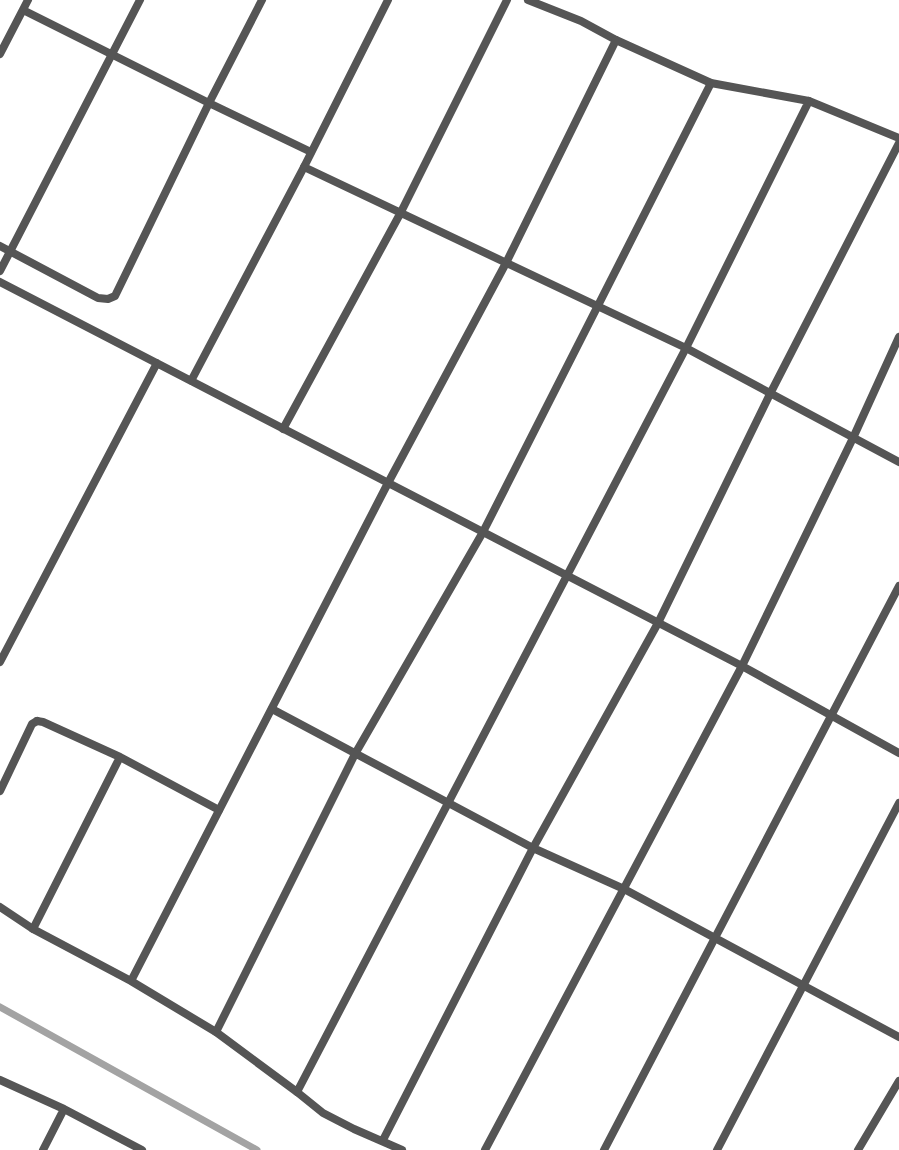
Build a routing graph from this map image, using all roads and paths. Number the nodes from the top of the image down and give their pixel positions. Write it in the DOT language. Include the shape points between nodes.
graph roads {
  1 [pos="28,0"];
  2 [pos="140,0"];
  3 [pos="262,0"];
  4 [pos="388,0"];
  5 [pos="506,0"];
  6 [pos="528,0"];
  7 [pos="23,10"];
  8 [pos="616,40"];
  9 [pos="0,54"];
  10 [pos="111,54"];
  11 [pos="711,83"];
  12 [pos="808,101"];
  13 [pos="209,103"];
  14 [pos="899,138"];
  15 [pos="899,143"];
  16 [pos="312,152"];
  17 [pos="304,167"];
  18 [pos="400,214"];
  19 [pos="0,246"];
  20 [pos="10,251"];
  21 [pos="506,263"];
  22 [pos="0,271"];
  23 [pos="0,282"];
  24 [pos="596,306"];
  25 [pos="899,337"];
  26 [pos="686,348"];
  27 [pos="157,363"];
  28 [pos="191,381"];
  29 [pos="770,394"];
  30 [pos="283,429"];
  31 [pos="853,438"];
  32 [pos="899,462"];
  33 [pos="388,483"];
  34 [pos="482,532"];
  35 [pos="568,576"];
  36 [pos="899,586"];
  37 [pos="658,623"];
  38 [pos="0,662"];
  39 [pos="742,666"];
  40 [pos="272,709"];
  41 [pos="832,716"];
  42 [pos="899,753"];
  43 [pos="355,754"];
  44 [pos="120,757"];
  45 [pos="0,792"];
  46 [pos="449,803"];
  47 [pos="899,803"];
  48 [pos="219,810"];
  49 [pos="533,848"];
  50 [pos="624,889"];
  51 [pos="0,907"];
  52 [pos="33,929"];
  53 [pos="716,938"];
  54 [pos="131,981"];
  55 [pos="804,986"];
  56 [pos="216,1032"];
  57 [pos="899,1037"];
  58 [pos="0,1080"];
  59 [pos="899,1081"];
  60 [pos="297,1092"];
  61 [pos="64,1109"];
  62 [pos="383,1140"];
  63 [pos="43,1150"];
  64 [pos="142,1150"];
  65 [pos="402,1150"];
  66 [pos="485,1150"];
  67 [pos="604,1150"];
  68 [pos="717,1150"];
  69 [pos="858,1150"];
  1 -- 7 [label="street"];
  2 -- 10 [label="street"];
  3 -- 13 [label="street"];
  4 -- 16 [label="street"];
  5 -- 18 [label="street"];
  6 -- 8 [label="street" via="581,21"];
  7 -- 9 [label="street"];
  7 -- 10 [label="street"];
  8 -- 11 [label="street"];
  8 -- 21 [label="street"];
  10 -- 13 [label="street"];
  10 -- 20 [label="street"];
  11 -- 12 [label="street"];
  11 -- 24 [label="street"];
  12 -- 14 [label="street"];
  12 -- 26 [label="street"];
  13 -- 16 [label="street"];
  13 -- 20 [label="street" via="115,296 108,299 98,298"];
  15 -- 29 [label="street"];
  16 -- 17 [label="street"];
  17 -- 18 [label="street"];
  17 -- 28 [label="street"];
  18 -- 21 [label="street"];
  18 -- 30 [label="street"];
  19 -- 20 [label="street"];
  20 -- 22 [label="street"];
  21 -- 24 [label="street"];
  21 -- 33 [label="street"];
  23 -- 27 [label="street"];
  24 -- 26 [label="street"];
  24 -- 34 [label="street"];
  25 -- 31 [label="street"];
  26 -- 29 [label="street"];
  26 -- 35 [label="street"];
  27 -- 28 [label="street"];
  27 -- 38 [label="street"];
  28 -- 30 [label="street"];
  29 -- 31 [label="street"];
  29 -- 37 [label="street"];
  30 -- 33 [label="street"];
  31 -- 32 [label="street"];
  31 -- 39 [label="street"];
  33 -- 34 [label="street"];
  33 -- 40 [label="street"];
  34 -- 35 [label="street"];
  34 -- 43 [label="street"];
  35 -- 37 [label="street"];
  35 -- 46 [label="street"];
  36 -- 41 [label="street"];
  37 -- 39 [label="street"];
  37 -- 49 [label="street"];
  39 -- 41 [label="street"];
  39 -- 50 [label="street"];
  40 -- 43 [label="street"];
  40 -- 48 [label="street"];
  41 -- 42 [label="street"];
  41 -- 53 [label="street"];
  43 -- 46 [label="street"];
  43 -- 56 [label="street"];
  44 -- 45 [label="street" via="37,721 32,724"];
  44 -- 48 [label="street"];
  44 -- 52 [label="street"];
  46 -- 49 [label="street"];
  46 -- 60 [label="street"];
  47 -- 55 [label="street"];
  48 -- 54 [label="street"];
  49 -- 50 [label="street"];
  49 -- 62 [label="street"];
  50 -- 53 [label="street"];
  50 -- 66 [label="street"];
  51 -- 52 [label="street"];
  52 -- 54 [label="street"];
  53 -- 55 [label="street"];
  53 -- 67 [label="street"];
  54 -- 56 [label="street"];
  55 -- 57 [label="street"];
  55 -- 68 [label="street"];
  56 -- 60 [label="street"];
  58 -- 61 [label="street"];
  59 -- 69 [label="street"];
  60 -- 62 [label="street" via="323,1113"];
  61 -- 63 [label="street"];
  61 -- 64 [label="street"];
  62 -- 65 [label="street"];
}
